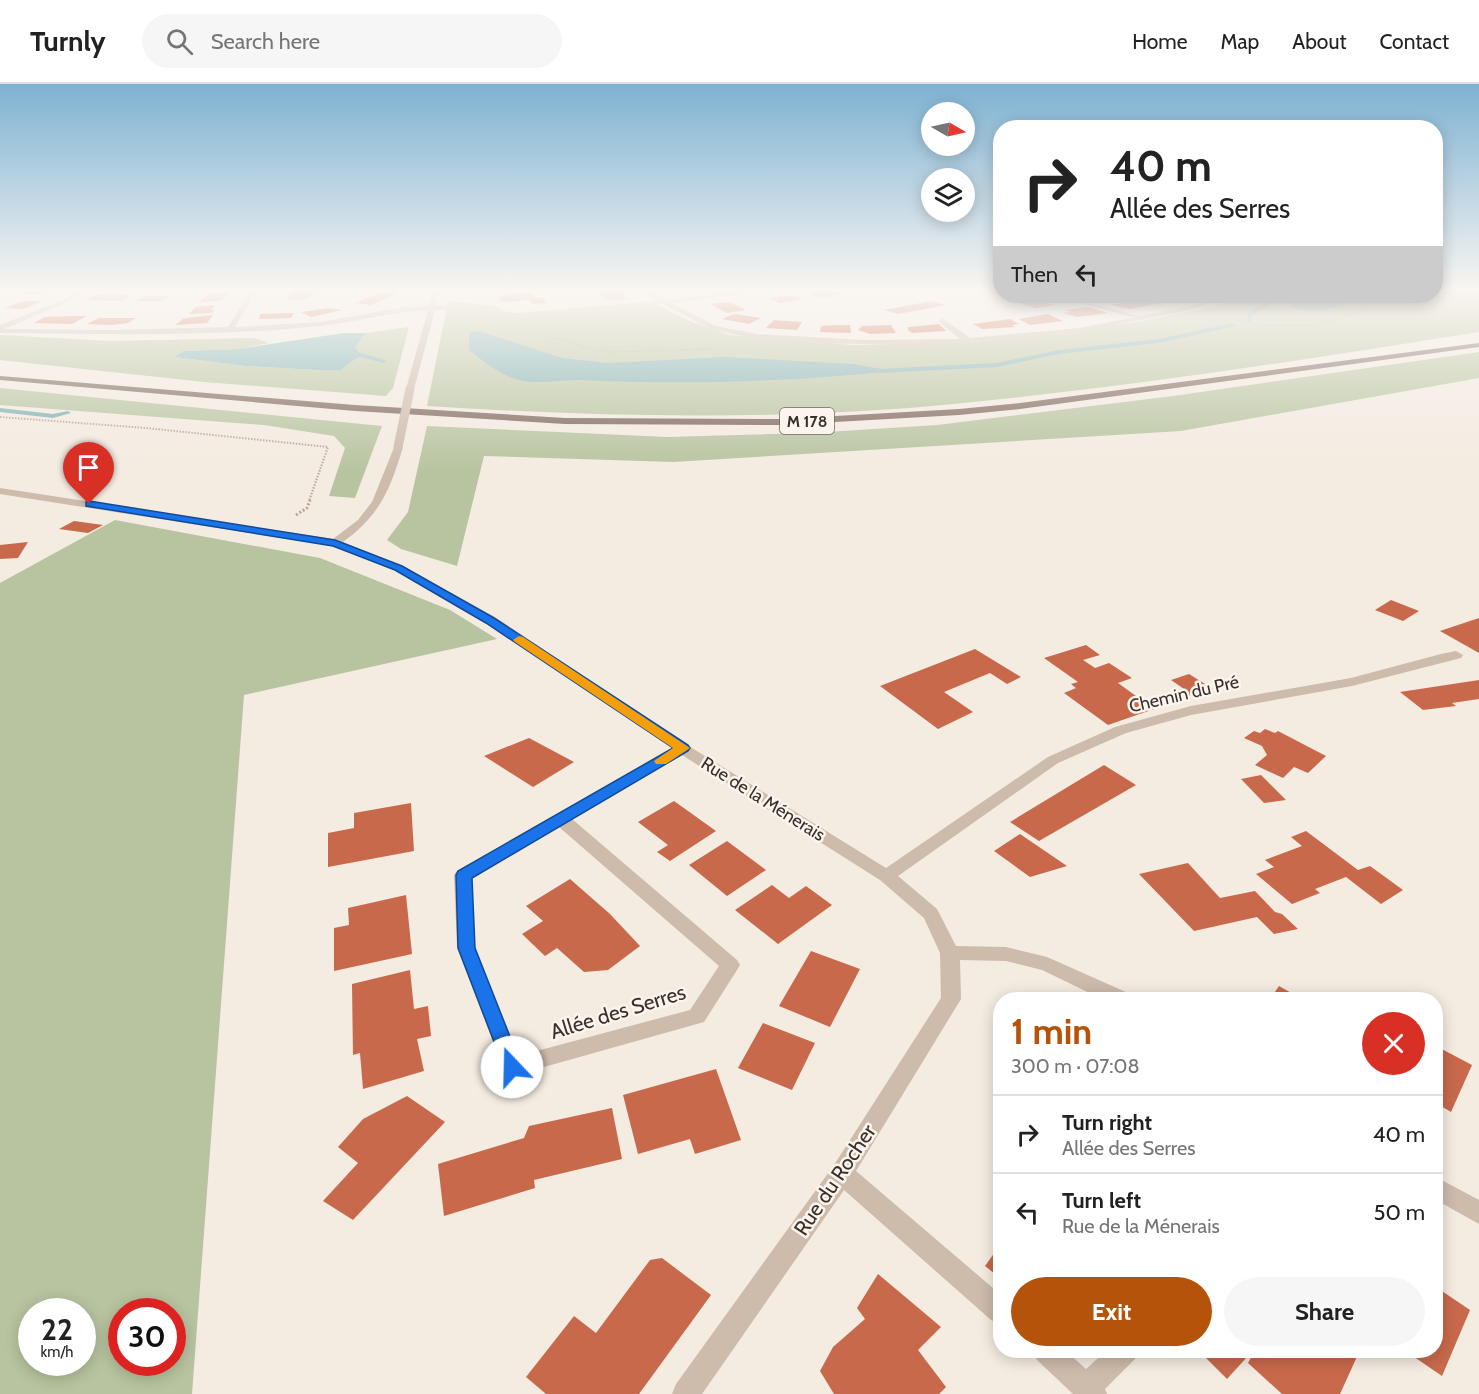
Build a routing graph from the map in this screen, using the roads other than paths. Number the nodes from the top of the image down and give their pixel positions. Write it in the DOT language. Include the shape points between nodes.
graph roads {
  1 [pos="421,349"];
  2 [pos="1428,349"];
  3 [pos="1440,349"];
  4 [pos="1413,352"];
  5 [pos="0,372"];
  6 [pos="0,378"];
  7 [pos="197,394"];
  8 [pos="0,491"];
  9 [pos="335,543"];
  10 [pos="1456,655"];
  11 [pos="683,748"];
  12 [pos="561,819"];
  13 [pos="886,876"];
  14 [pos="950,953"];
  15 [pos="1106,992"];
  16 [pos="842,1173"];
  17 [pos="1443,1192"];
  18 [pos="1479,1213"];
  19 [pos="993,1305"];
  20 [pos="1054,1358"];
  21 [pos="1119,1358"];
  22 [pos="1090,1390"];
  23 [pos="686,1394"];
  1 -- 9 [label="street, bridge" via="382,497 364,522"];
  2 -- 4 [label="main road, M 178"];
  3 -- 4 [label="main road, M 178"];
  4 -- 7 [label="main road, M 178" via="1020,406 782,422 543,420"];
  5 -- 7 [label="main road, M 178"];
  6 -- 7 [label="main road, M 178"];
  8 -- 9 [label="street, Rue de la Ménerais"];
  9 -- 11 [label="street, Rue de la Ménerais" via="398,568 490,620"];
  10 -- 13 [label="street, Chemin du Pré" via="1426,659 1337,685 1151,718 1079,745"];
  11 -- 12 [label="street, Allée des Serres"];
  11 -- 13 [label="street, Rue de la Ménerais"];
  12 -- 12 [label="street, Allée des Serres" via="464,875 466,948 512,1067 698,1016 730,965"];
  13 -- 14 [label="street, Rue de la Ménerais" via="931,914"];
  14 -- 15 [label="street" via="1006,954 1047,964"];
  14 -- 16 [label="street, Rue du Rocher" via="951,999"];
  16 -- 19 [label="street"];
  16 -- 23 [label="street, Rue du Rocher"];
  17 -- 18 [label="street"];
  20 -- 22 [label="street"];
  21 -- 22 [label="street"];
}
